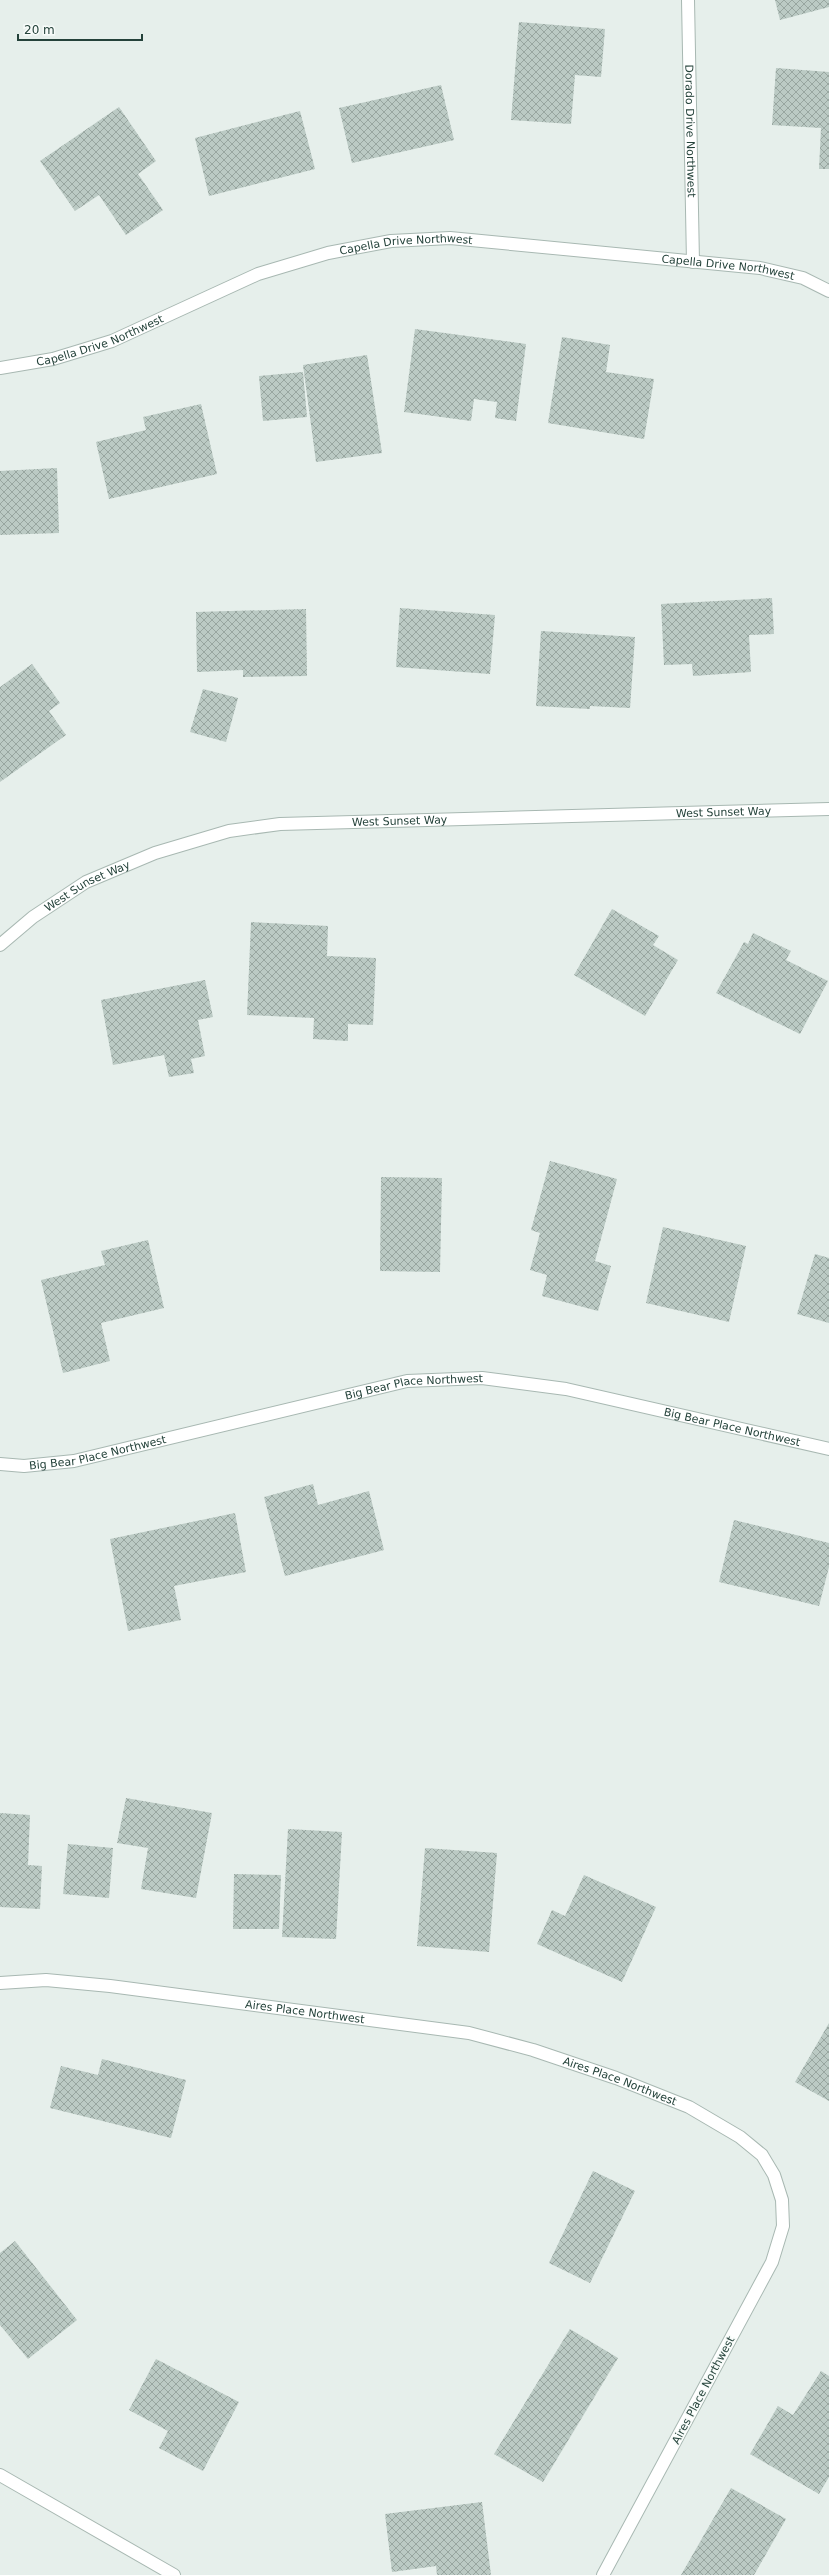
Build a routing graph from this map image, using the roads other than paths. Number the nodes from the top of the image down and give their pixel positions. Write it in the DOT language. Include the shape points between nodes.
graph roads {
  1 [pos="688,0"];
  2 [pos="693,262"];
  3 [pos="829,291"];
  4 [pos="0,368"];
  5 [pos="829,809"];
  6 [pos="0,945"];
  7 [pos="829,1449"];
  8 [pos="0,1464"];
  9 [pos="0,1983"];
  10 [pos="0,2475"];
  11 [pos="174,2575"];
  12 [pos="603,2575"];
  1 -- 2 [label="street, Dorado Drive Northwest"];
  2 -- 3 [label="street, Capella Drive Northwest" via="760,268 803,278"];
  2 -- 4 [label="street, Capella Drive Northwest" via="450,238 391,241 328,253 258,274 112,341 53,359"];
  5 -- 6 [label="street, West Sunset Way" via="280,824 229,831 155,853 86,882 33,917"];
  7 -- 8 [label="street, Big Bear Place Northwest" via="566,1389 482,1378 407,1381 74,1461 24,1466"];
  9 -- 12 [label="street, Aires Place Northwest" via="46,1980 110,1986 469,2033 533,2050 689,2107 740,2137 762,2155 774,2175 782,2200 783,2226 772,2262"];
  10 -- 11 [label="street"];
}
